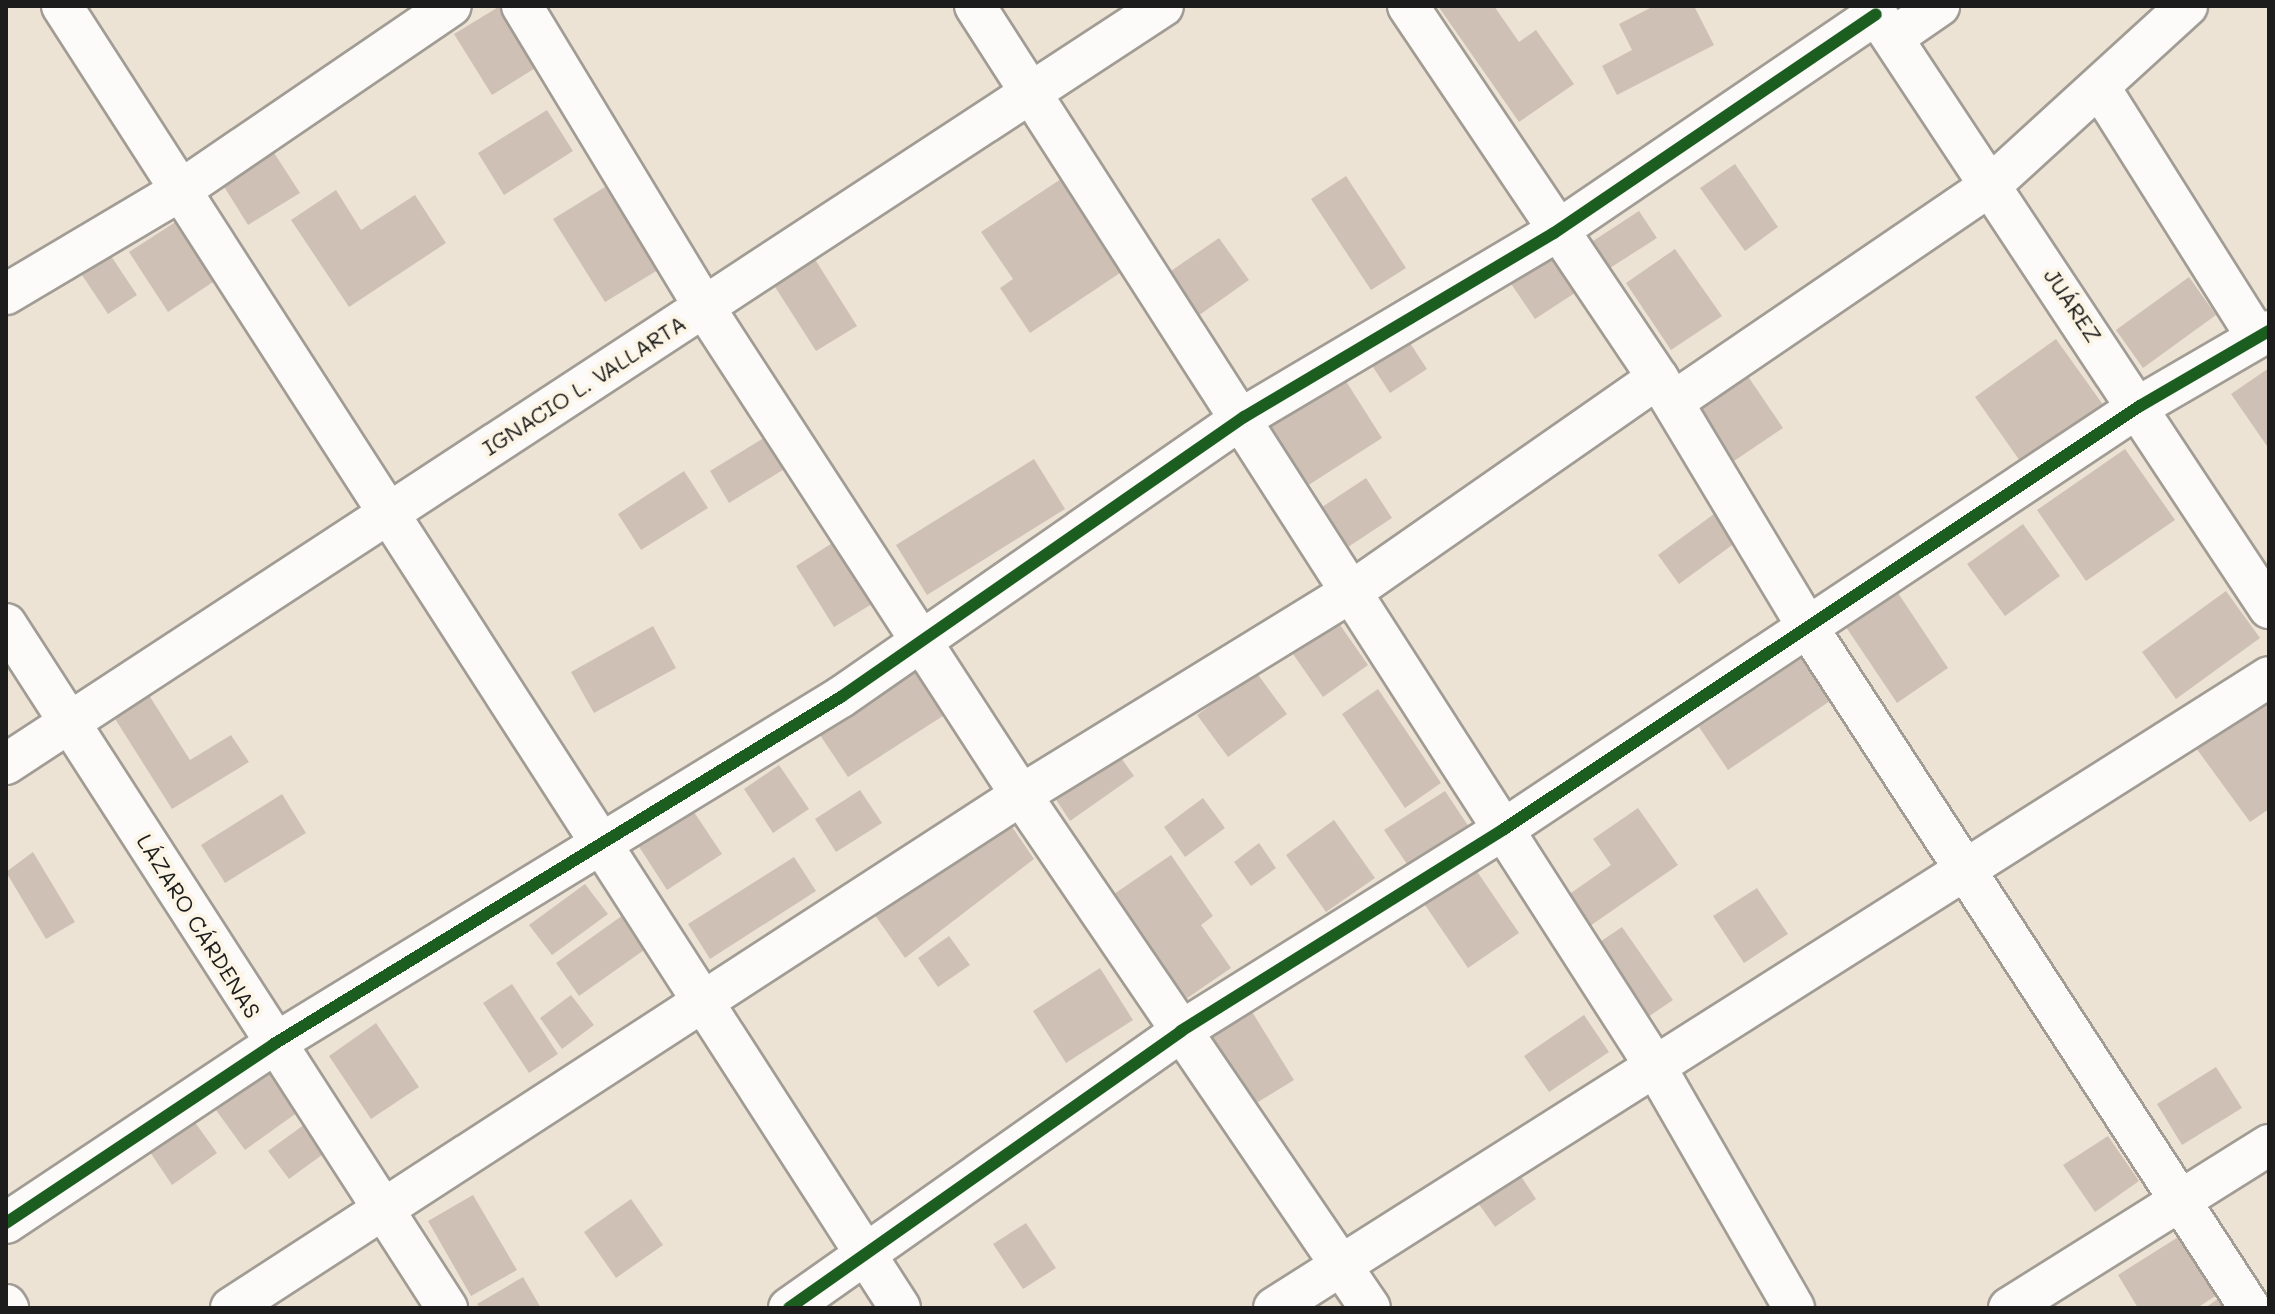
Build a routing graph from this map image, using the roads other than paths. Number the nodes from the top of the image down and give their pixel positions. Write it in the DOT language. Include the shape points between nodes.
graph roads {
  1 [pos="62,6"];
  2 [pos="451,6"];
  3 [pos="522,6"];
  4 [pos="975,6"];
  5 [pos="1163,6"];
  6 [pos="1408,6"];
  7 [pos="1939,6"];
  8 [pos="2187,6"];
  9 [pos="1880,19"];
  10 [pos="2100,88"];
  11 [pos="1030,91"];
  12 [pos="1992,184"];
  13 [pos="178,192"];
  14 [pos="1554,233"];
  15 [pos="6,294"];
  16 [pos="704,307"];
  17 [pos="2263,334"];
  18 [pos="1665,390"];
  19 [pos="2140,406"];
  20 [pos="1244,417"];
  21 [pos="385,514"];
  22 [pos="1351,592"];
  23 [pos="2269,608"];
  24 [pos="6,624"];
  25 [pos="1808,628"];
  26 [pos="925,643"];
  27 [pos="2269,677"];
  28 [pos="68,721"];
  29 [pos="6,764"];
  30 [pos="1021,795"];
  31 [pos="1504,829"];
  32 [pos="600,839"];
  33 [pos="1965,865"];
  34 [pos="706,1001"];
  35 [pos="1181,1031"];
  36 [pos="274,1044"];
  37 [pos="1655,1066"];
  38 [pos="2269,1145"];
  39 [pos="2179,1201"];
  40 [pos="382,1206"];
  41 [pos="6,1223"];
  42 [pos="867,1259"];
  43 [pos="1343,1265"];
  44 [pos="231,1308"];
  45 [pos="447,1308"];
  46 [pos="789,1308"];
  47 [pos="900,1308"];
  48 [pos="1274,1308"];
  49 [pos="1370,1308"];
  50 [pos="1794,1308"];
  51 [pos="2009,1308"];
  52 [pos="2250,1308"];
  1 -- 13 [label="street"];
  2 -- 13 [label="street"];
  3 -- 16 [label="street"];
  4 -- 11 [label="street"];
  5 -- 11 [label="street, IGNACIO L. VALLARTA"];
  6 -- 14 [label="street"];
  7 -- 9 [label="street"];
  8 -- 10 [label="street"];
  9 -- 12 [label="street, JUÁREZ"];
  9 -- 14 [label="street"];
  10 -- 12 [label="street"];
  10 -- 17 [label="street"];
  11 -- 16 [label="street, IGNACIO L. VALLARTA"];
  11 -- 20 [label="street"];
  12 -- 18 [label="street"];
  12 -- 19 [label="street, JUÁREZ"];
  13 -- 15 [label="street"];
  13 -- 21 [label="street"];
  14 -- 18 [label="street"];
  14 -- 20 [label="street"];
  16 -- 21 [label="street, IGNACIO L. VALLARTA"];
  16 -- 26 [label="street"];
  17 -- 19 [label="street"];
  18 -- 22 [label="street"];
  18 -- 25 [label="street"];
  19 -- 23 [label="street, JUÁREZ"];
  19 -- 25 [label="street"];
  20 -- 22 [label="street"];
  20 -- 26 [label="street"];
  21 -- 28 [label="street, IGNACIO L. VALLARTA"];
  21 -- 32 [label="street"];
  22 -- 30 [label="street"];
  22 -- 31 [label="street"];
  24 -- 28 [label="street, LÁZARO CÁRDENAS"];
  25 -- 31 [label="street"];
  25 -- 33 [label="street"];
  26 -- 30 [label="street"];
  26 -- 32 [label="street"];
  27 -- 33 [label="street"];
  28 -- 29 [label="street, IGNACIO L. VALLARTA"];
  28 -- 36 [label="street, LÁZARO CÁRDENAS"];
  30 -- 34 [label="street"];
  30 -- 35 [label="street"];
  31 -- 35 [label="street"];
  31 -- 37 [label="street"];
  32 -- 34 [label="street"];
  32 -- 36 [label="street"];
  33 -- 37 [label="street"];
  33 -- 39 [label="street"];
  34 -- 40 [label="street"];
  34 -- 42 [label="street"];
  35 -- 42 [label="street"];
  35 -- 43 [label="street"];
  36 -- 40 [label="street, LÁZARO CÁRDENAS"];
  36 -- 41 [label="street"];
  37 -- 43 [label="street"];
  37 -- 50 [label="street"];
  38 -- 39 [label="street"];
  39 -- 51 [label="street"];
  39 -- 52 [label="street"];
  40 -- 44 [label="street"];
  40 -- 45 [label="street, LÁZARO CÁRDENAS"];
  42 -- 46 [label="street"];
  42 -- 47 [label="street"];
  43 -- 48 [label="street"];
  43 -- 49 [label="street"];
}
